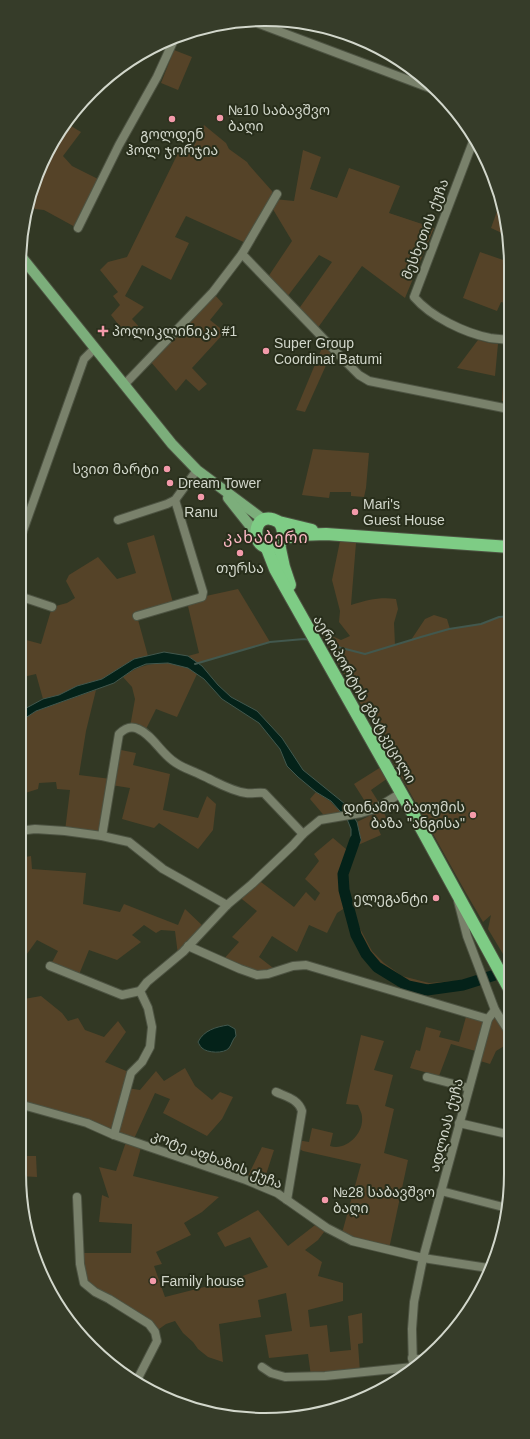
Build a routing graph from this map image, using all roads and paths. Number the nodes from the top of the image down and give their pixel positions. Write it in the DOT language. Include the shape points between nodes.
graph roads {
  1 [pos="265,26"];
  2 [pos="172,45"];
  3 [pos="424,86"];
  4 [pos="472,145"];
  5 [pos="277,194"];
  6 [pos="78,228"];
  7 [pos="242,254"];
  8 [pos="26,263"];
  9 [pos="504,339"];
  10 [pos="95,348"];
  11 [pos="124,385"];
  12 [pos="504,409"];
  13 [pos="197,470"];
  14 [pos="216,485"];
  15 [pos="175,500"];
  16 [pos="118,520"];
  17 [pos="264,520"];
  18 [pos="26,522"];
  19 [pos="279,522"];
  20 [pos="256,532"];
  21 [pos="326,534"];
  22 [pos="280,541"];
  23 [pos="266,546"];
  24 [pos="504,547"];
  25 [pos="26,598"];
  26 [pos="52,607"];
  27 [pos="137,616"];
  28 [pos="314,634"];
  29 [pos="326,653"];
  30 [pos="401,793"];
  31 [pos="26,830"];
  32 [pos="303,834"];
  33 [pos="102,836"];
  34 [pos="456,892"];
  35 [pos="227,905"];
  36 [pos="188,946"];
  37 [pos="498,963"];
  38 [pos="50,966"];
  39 [pos="504,974"];
  40 [pos="140,991"];
  41 [pos="495,1010"];
  42 [pos="488,1019"];
  43 [pos="504,1024"];
  44 [pos="427,1077"];
  45 [pos="469,1088"];
  46 [pos="276,1092"];
  47 [pos="26,1106"];
  48 [pos="459,1123"];
  49 [pos="504,1133"];
  50 [pos="114,1135"];
  51 [pos="441,1192"];
  52 [pos="77,1197"];
  53 [pos="287,1200"];
  54 [pos="502,1207"];
  55 [pos="423,1258"];
  56 [pos="485,1268"];
  57 [pos="412,1358"];
  58 [pos="417,1359"];
  59 [pos="412,1362"];
  60 [pos="262,1367"];
  61 [pos="404,1369"];
  62 [pos="139,1377"];
  1 -- 3 [label="street"];
  2 -- 6 [label="street"];
  4 -- 9 [label="street, მესხეთის ქუჩა" via="414,297 449,322 471,333"];
  5 -- 7 [label="street"];
  7 -- 11 [label="street" via="213,292"];
  7 -- 12 [label="street" via="346,362 368,381"];
  8 -- 10 [label="main road"];
  10 -- 11 [label="main road"];
  10 -- 18 [label="street" via="84,359"];
  11 -- 13 [label="main road" via="172,444"];
  13 -- 14 [label="main road"];
  13 -- 15 [label="street"];
  14 -- 17 [label="main road"];
  14 -- 20 [label="main road"];
  15 -- 16 [label="street"];
  15 -- 27 [label="street" via="203,592 202,597"];
  17 -- 19 [label="highway" via="272,519"];
  17 -- 20 [label="highway" via="259,523"];
  19 -- 21 [label="highway"];
  19 -- 22 [label="highway" via="284,533"];
  20 -- 23 [label="highway" via="258,541"];
  21 -- 22 [label="highway" via="298,534"];
  21 -- 24 [label="highway"];
  22 -- 23 [label="highway" via="270,547"];
  22 -- 28 [label="highway, აეროპორტის გზატკეცილი" via="290,586"];
  23 -- 28 [label="highway, აეროპორტის გზატკეცილი" via="275,569"];
  25 -- 26 [label="street"];
  28 -- 29 [label="highway, აეროპორტის გზატკეცილი"];
  29 -- 30 [label="highway, აეროპორტის გზატკეცილი"];
  29 -- 37 [label="highway, აეროპორტის გზატკეცილი"];
  30 -- 32 [label="street" via="375,809 320,820"];
  30 -- 34 [label="highway, აეროპორტის გზატკეცილი"];
  31 -- 33 [label="street" via="65,831"];
  32 -- 33 [label="street" via="264,793 247,794 234,790 176,763 148,736 137,728 130,727 119,734"];
  32 -- 35 [label="street"];
  33 -- 35 [label="street" via="129,842 163,869"];
  34 -- 37 [label="highway, აეროპორტის გზატკეცილი"];
  34 -- 41 [label="street" via="461,915"];
  35 -- 36 [label="street"];
  36 -- 40 [label="street"];
  36 -- 42 [label="street" via="257,975 306,965"];
  37 -- 39 [label="highway, აეროპორტის გზატკეცილი"];
  38 -- 40 [label="street" via="122,995"];
  40 -- 50 [label="street" via="148,1008 152,1027 150,1047 142,1062 131,1073"];
  41 -- 42 [label="street, ადლიას ქუჩა"];
  41 -- 43 [label="street"];
  42 -- 45 [label="street, ადლიას ქუჩა"];
  44 -- 45 [label="street"];
  45 -- 48 [label="street, ადლიას ქუჩა"];
  46 -- 53 [label="street" via="296,1101 302,1111"];
  47 -- 50 [label="street, კოტე აფხაზის ქუჩა" via="87,1123"];
  48 -- 49 [label="street"];
  48 -- 51 [label="street, ადლიას ქუჩა"];
  50 -- 53 [label="street, კოტე აფხაზის ქუჩა" via="246,1180"];
  51 -- 54 [label="street"];
  51 -- 55 [label="street, ადლიას ქუჩა"];
  52 -- 62 [label="street" via="80,1264 84,1284 149,1324 155,1332 157,1341"];
  53 -- 55 [label="street, კოტე აფხაზის ქუჩა" via="327,1228 352,1241"];
  55 -- 56 [label="street, კოტე აფხაზის ქუჩა"];
  55 -- 57 [label="street, ადლიას ქუჩა" via="414,1302"];
  57 -- 58 [label="street"];
  57 -- 59 [label="street, ადლიას ქუჩა"];
  60 -- 61 [label="street" via="285,1377"];
}
